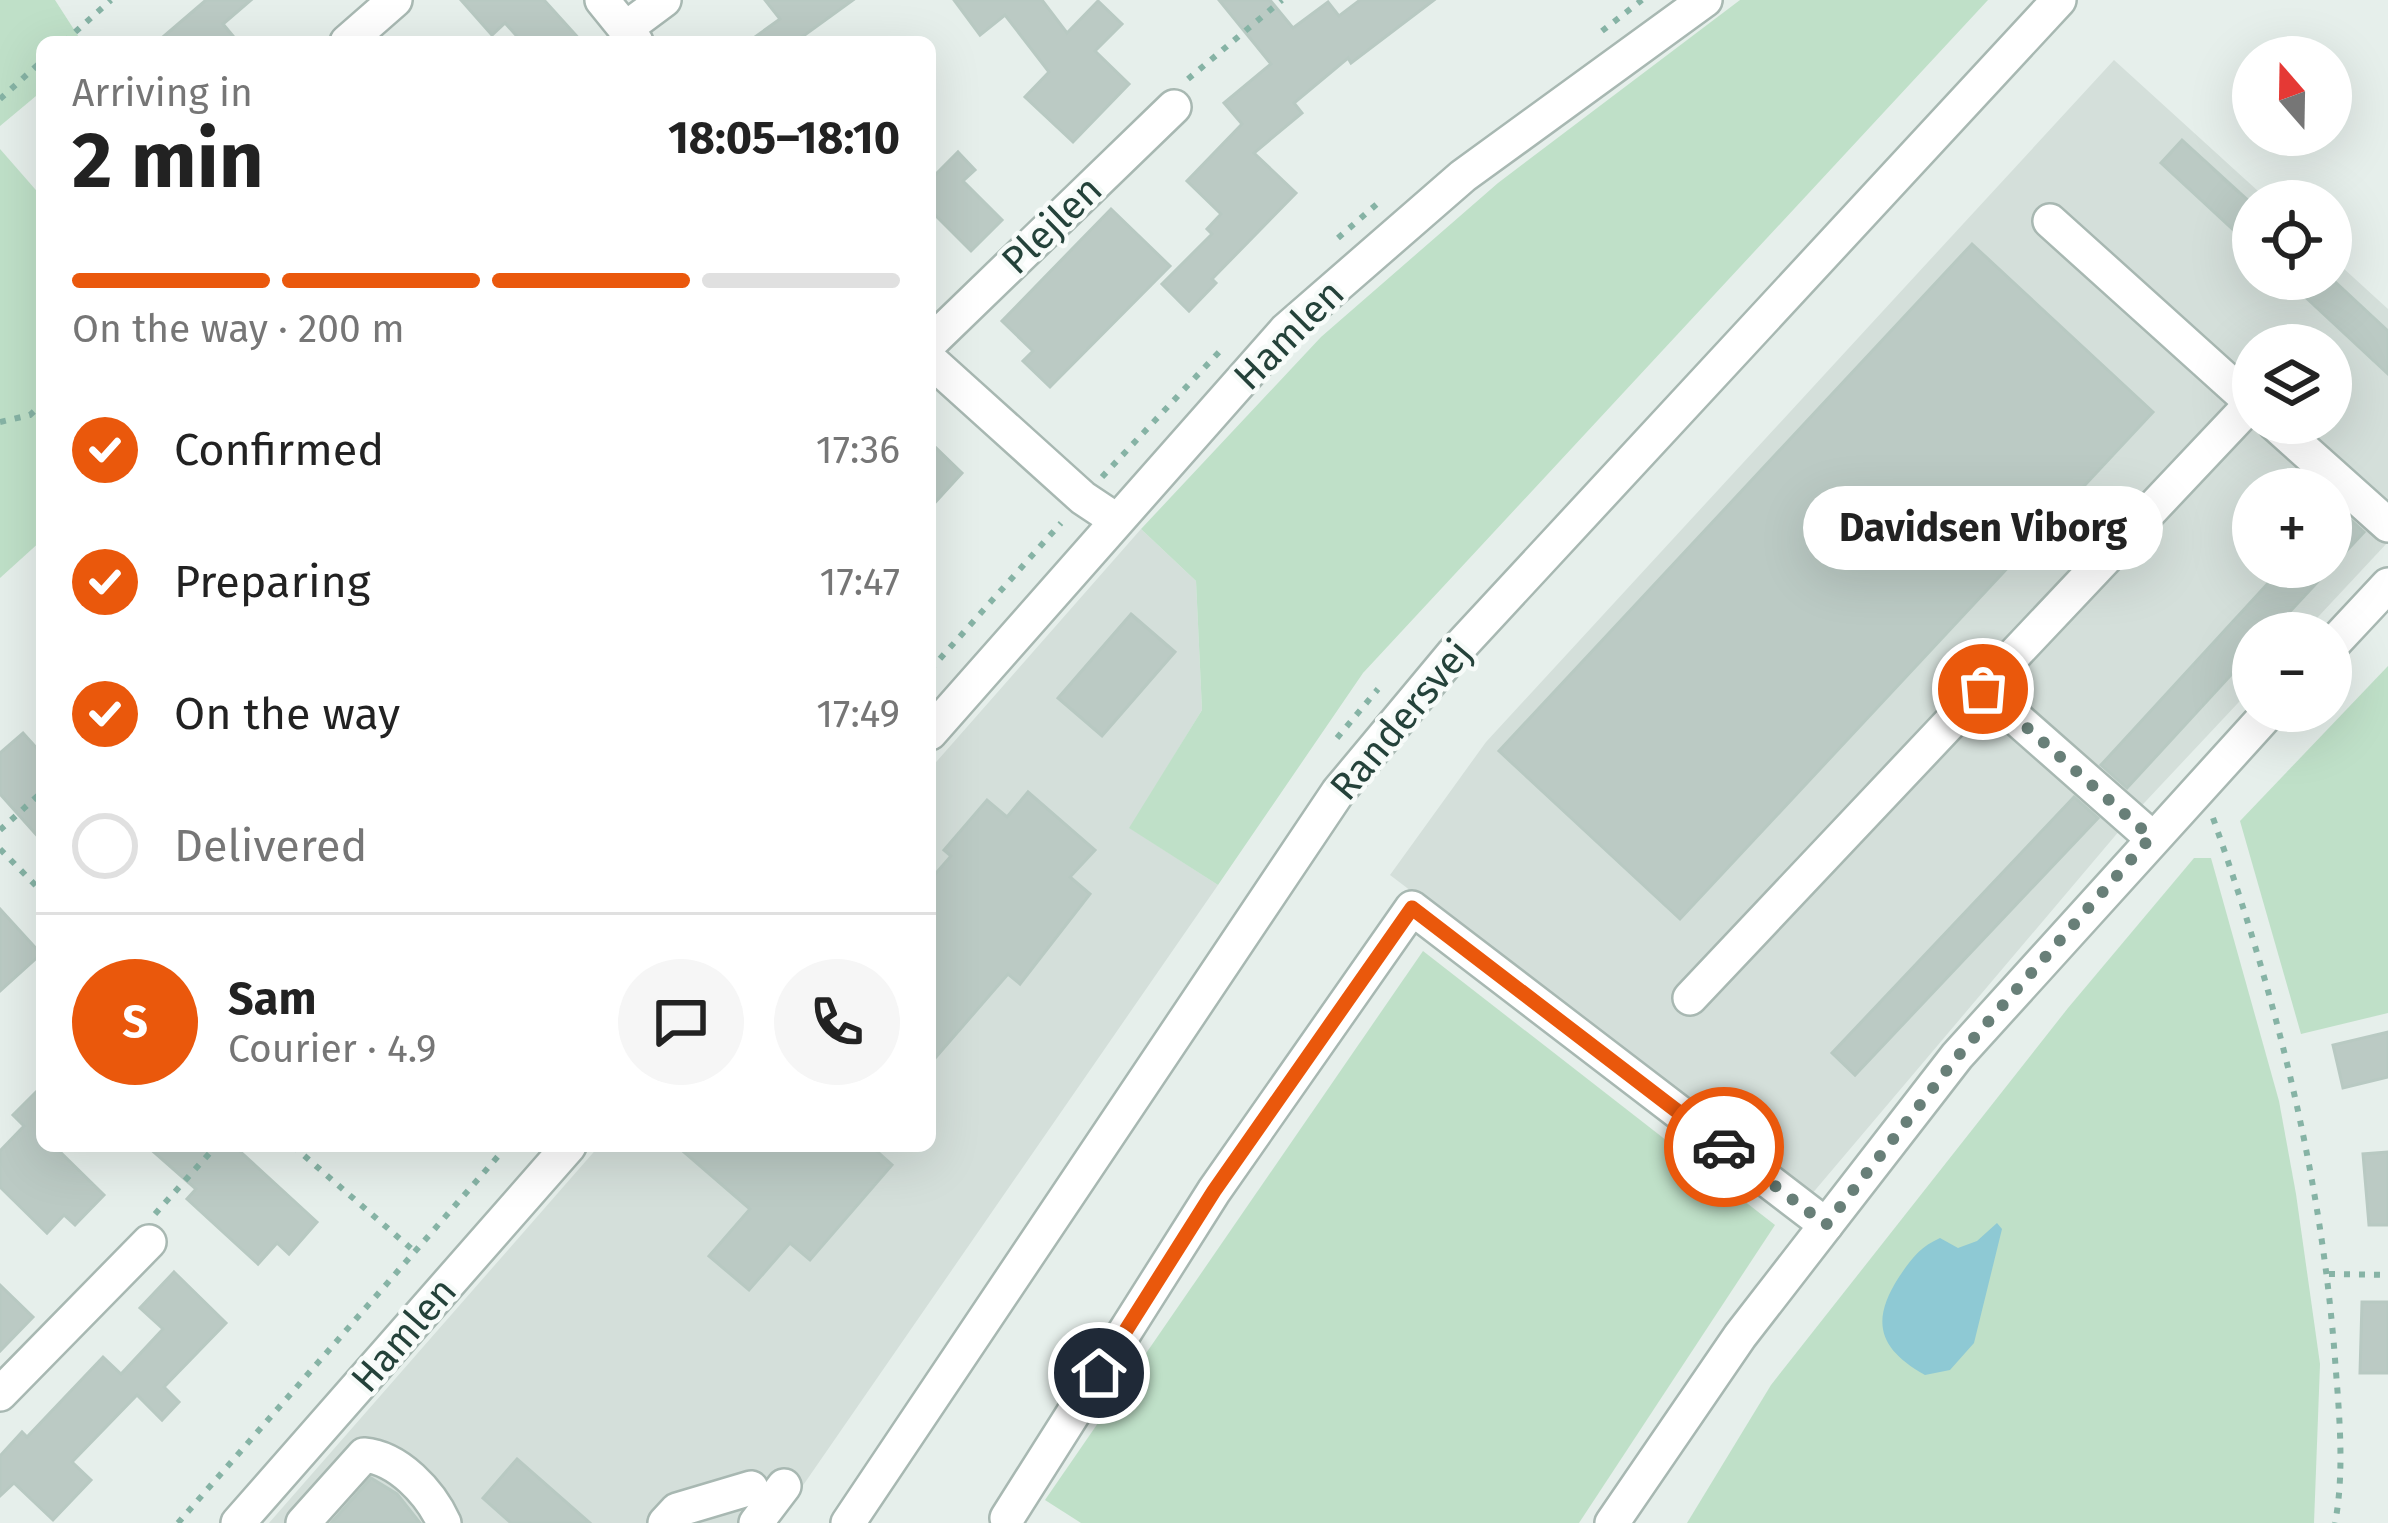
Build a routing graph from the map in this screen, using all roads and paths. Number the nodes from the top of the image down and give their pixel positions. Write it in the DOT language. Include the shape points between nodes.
graph roads {
  1 [pos="111,0"];
  2 [pos="395,0"];
  3 [pos="602,0"];
  4 [pos="664,0"];
  5 [pos="1282,0"];
  6 [pos="1705,0"];
  7 [pos="2060,0"];
  8 [pos="71,36"];
  9 [pos="354,36"];
  10 [pos="631,36"];
  11 [pos="36,67"];
  12 [pos="0,99"];
  13 [pos="1174,107"];
  14 [pos="2050,221"];
  15 [pos="936,337"];
  16 [pos="937,383"];
  17 [pos="2232,384"];
  18 [pos="36,410"];
  19 [pos="0,422"];
  20 [pos="2232,425"];
  21 [pos="2297,444"];
  22 [pos="1116,520"];
  23 [pos="2388,525"];
  24 [pos="2388,585"];
  25 [pos="2352,624"];
  26 [pos="1983,689"];
  27 [pos="936,726"];
  28 [pos="2268,732"];
  29 [pos="36,797"];
  30 [pos="2227,802"];
  31 [pos="2213,818"];
  32 [pos="0,830"];
  33 [pos="2198,834"];
  34 [pos="2151,837"];
  35 [pos="0,849"];
  36 [pos="36,886"];
  37 [pos="1690,998"];
  38 [pos="210,1152"];
  39 [pos="300,1152"];
  40 [pos="502,1152"];
  41 [pos="564,1152"];
  42 [pos="1826,1225"];
  43 [pos="149,1241"];
  44 [pos="414,1251"];
  45 [pos="2329,1274"];
  46 [pos="2388,1275"];
  47 [pos="0,1394"];
  48 [pos="769,1487"];
  49 [pos="1009,1521"];
  50 [pos="178,1523"];
  51 [pos="238,1523"];
  52 [pos="303,1523"];
  53 [pos="444,1523"];
  54 [pos="665,1523"];
  55 [pos="708,1523"];
  56 [pos="755,1523"];
  57 [pos="848,1523"];
  58 [pos="1612,1523"];
  59 [pos="2336,1523"];
  1 -- 8 [label="path"];
  2 -- 9 [label="street"];
  3 -- 10 [label="street"];
  4 -- 10 [label="street"];
  5 -- 13 [label="path" via="1185,81"];
  6 -- 22 [label="street, Hamlen" via="1463,176 1286,330"];
  7 -- 57 [label="street, Randersvej" via="1453,654 1338,792"];
  11 -- 12 [label="path"];
  13 -- 15 [label="street, Plejlen"];
  14 -- 17 [label="street"];
  16 -- 22 [label="street"];
  18 -- 19 [label="path"];
  20 -- 26 [label="street"];
  21 -- 23 [label="street"];
  22 -- 27 [label="street, Hamlen"];
  24 -- 25 [label="street"];
  26 -- 34 [label="street"];
  26 -- 37 [label="street"];
  28 -- 34 [label="street"];
  29 -- 32 [label="path"];
  30 -- 31 [label="path"];
  31 -- 33 [label="path"];
  31 -- 45 [label="path" via="2278,1026"];
  34 -- 42 [label="street" via="1958,1056"];
  35 -- 36 [label="path"];
  38 -- 43 [label="path" via="156,1209"];
  39 -- 44 [label="path"];
  40 -- 44 [label="path"];
  41 -- 51 [label="street, Hamlen"];
  42 -- 49 [label="street" via="1412,908 1214,1191"];
  42 -- 58 [label="street"];
  43 -- 47 [label="street"];
  44 -- 50 [label="path"];
  45 -- 46 [label="path"];
  45 -- 59 [label="path"];
  48 -- 54 [label="street" via="676,1510"];
  48 -- 55 [label="street"];
  48 -- 56 [label="street"];
  52 -- 53 [label="street" via="364,1455 383,1457 416,1484"];
}
